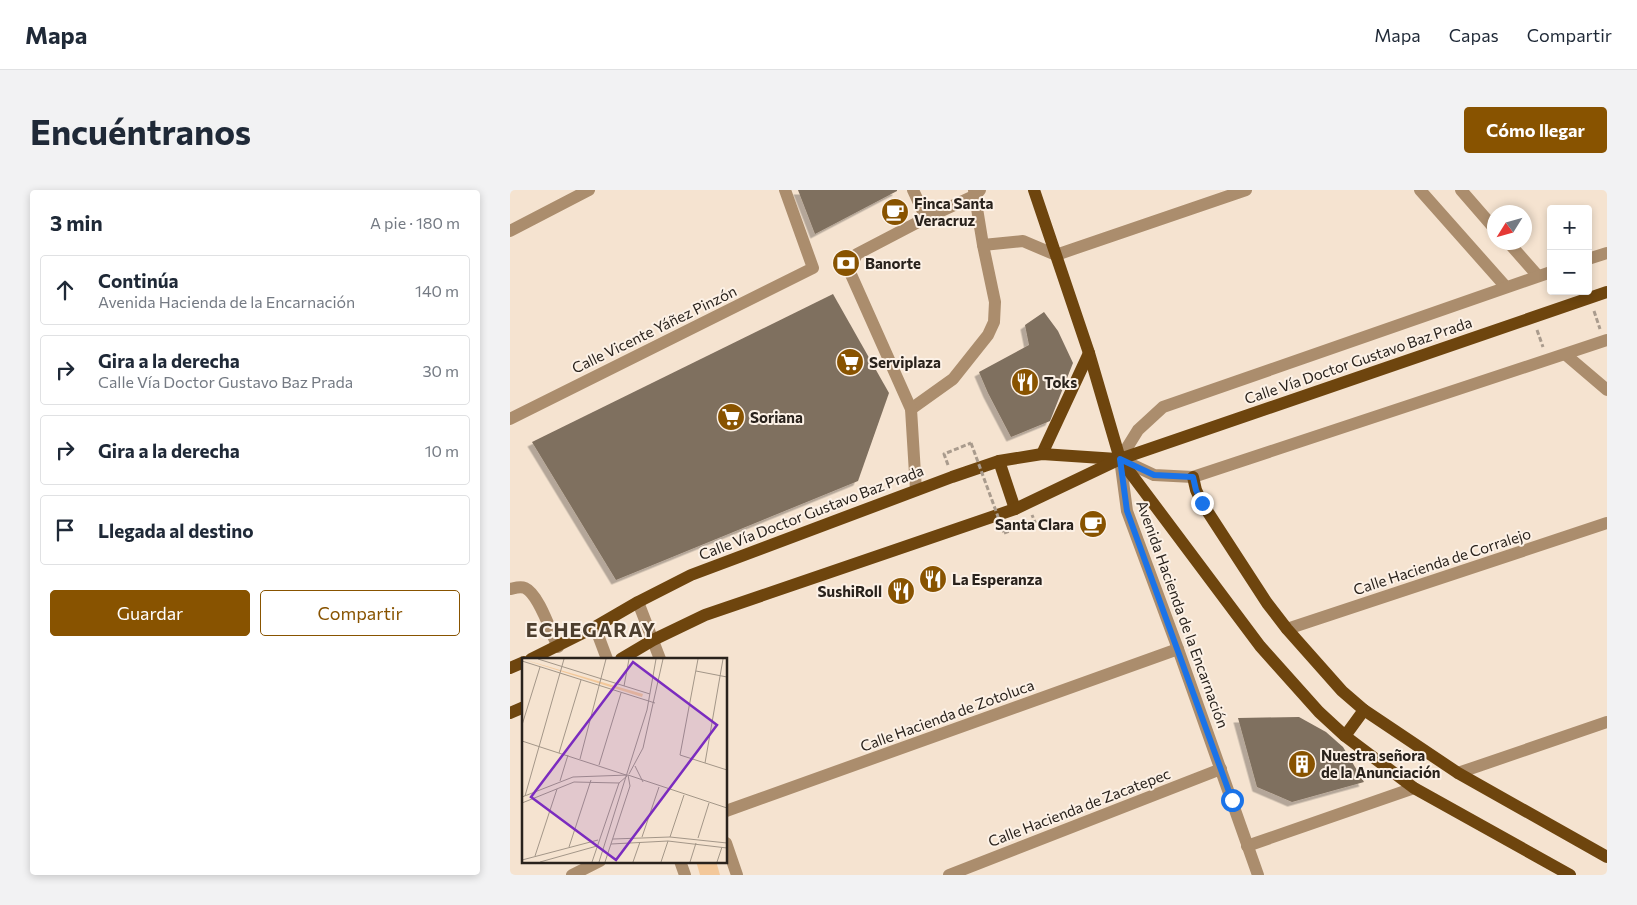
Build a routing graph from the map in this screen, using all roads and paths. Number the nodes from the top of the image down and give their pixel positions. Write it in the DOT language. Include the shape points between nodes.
graph roads {
  1 [pos="589,190"];
  2 [pos="785,190"];
  3 [pos="913,190"];
  4 [pos="1034,190"];
  5 [pos="1246,190"];
  6 [pos="1420,190"];
  7 [pos="1461,190"];
  8 [pos="977,192"];
  9 [pos="926,218"];
  10 [pos="1487,220"];
  11 [pos="510,231"];
  12 [pos="983,245"];
  13 [pos="1515,250"];
  14 [pos="1607,253"];
  15 [pos="1056,256"];
  16 [pos="1592,258"];
  17 [pos="1547,273"];
  18 [pos="1538,276"];
  19 [pos="1506,287"];
  20 [pos="1607,292"];
  21 [pos="1589,298"];
  22 [pos="1532,317"];
  23 [pos="1606,342"];
  24 [pos="1089,353"];
  25 [pos="1566,355"];
  26 [pos="1548,361"];
  27 [pos="1607,390"];
  28 [pos="911,409"];
  29 [pos="510,419"];
  30 [pos="944,454"];
  31 [pos="1042,454"];
  32 [pos="1120,459"];
  33 [pos="999,461"];
  34 [pos="1193,477"];
  35 [pos="916,490"];
  36 [pos="1015,509"];
  37 [pos="1035,522"];
  38 [pos="1607,524"];
  39 [pos="510,589"];
  40 [pos="638,602"];
  41 [pos="595,627"];
  42 [pos="1287,629"];
  43 [pos="653,640"];
  44 [pos="558,646"];
  45 [pos="1178,649"];
  46 [pos="533,658"];
  47 [pos="607,658"];
  48 [pos="623,658"];
  49 [pos="660,658"];
  50 [pos="522,663"];
  51 [pos="510,668"];
  52 [pos="522,708"];
  53 [pos="1364,710"];
  54 [pos="510,713"];
  55 [pos="1607,722"];
  56 [pos="1345,736"];
  57 [pos="1221,769"];
  58 [pos="1458,773"];
  59 [pos="1414,788"];
  60 [pos="728,810"];
  61 [pos="1247,846"];
  62 [pos="728,849"];
  63 [pos="1607,857"];
  64 [pos="598,862"];
  65 [pos="680,862"];
  66 [pos="572,875"];
  67 [pos="685,875"];
  68 [pos="737,875"];
  69 [pos="948,875"];
  70 [pos="1258,875"];
  71 [pos="1570,875"];
  1 -- 11 [label="street"];
  2 -- 29 [label="street, Calle Vicente Yáñez Pinzón" via="813,268"];
  3 -- 9 [label="street"];
  4 -- 15 [label="main road, Avenida Hacienda de la Encarnación"];
  5 -- 15 [label="street"];
  6 -- 19 [label="street"];
  7 -- 10 [label="street"];
  8 -- 9 [label="street"];
  8 -- 12 [label="street"];
  9 -- 28 [label="street" via="857,254 849,270"];
  12 -- 15 [label="street" via="1023,241"];
  12 -- 28 [label="street" via="995,302 994,322 988,335 953,379"];
  13 -- 18 [label="street"];
  14 -- 16 [label="street"];
  15 -- 24 [label="main road, Avenida Hacienda de la Encarnación"];
  17 -- 18 [label="street, Calle Vía Doctor Gustavo Baz Prada"];
  18 -- 19 [label="street, Calle Vía Doctor Gustavo Baz Prada"];
  19 -- 32 [label="street, Calle Vía Doctor Gustavo Baz Prada" via="1163,407 1138,430"];
  20 -- 21 [label="main road, Calle Vía Doctor Gustavo Baz Prada"];
  21 -- 22 [label="main road, Calle Vía Doctor Gustavo Baz Prada"];
  21 -- 23 [label="path"];
  22 -- 26 [label="path"];
  22 -- 32 [label="main road, Calle Vía Doctor Gustavo Baz Prada"];
  23 -- 25 [label="street, Calle Vía Doctor Gustavo Baz Prada"];
  24 -- 31 [label="main road"];
  24 -- 32 [label="main road, Avenida Hacienda de la Encarnación"];
  25 -- 26 [label="street, Calle Vía Doctor Gustavo Baz Prada"];
  25 -- 27 [label="street"];
  26 -- 34 [label="street, Calle Vía Doctor Gustavo Baz Prada"];
  28 -- 35 [label="street"];
  30 -- 37 [label="path, bridge" via="971,443 1004,533"];
  31 -- 32 [label="main road, Calle Vía Doctor Gustavo Baz Prada"];
  31 -- 33 [label="main road, Calle Vía Doctor Gustavo Baz Prada"];
  32 -- 34 [label="street, Calle Vía Doctor Gustavo Baz Prada" via="1154,475"];
  32 -- 36 [label="main road, Calle Vía Doctor Gustavo Baz Prada"];
  32 -- 45 [label="street, Avenida Hacienda de la Encarnación" via="1127,511"];
  32 -- 56 [label="main road" via="1260,646"];
  33 -- 35 [label="main road, Calle Vía Doctor Gustavo Baz Prada"];
  33 -- 36 [label="main road"];
  34 -- 42 [label="main road" via="1202,503"];
  35 -- 40 [label="main road, Calle Vía Doctor Gustavo Baz Prada" via="691,575"];
  36 -- 43 [label="main road, Calle Vía Doctor Gustavo Baz Prada" via="705,614"];
  38 -- 42 [label="street, Calle Hacienda de Corralejo"];
  39 -- 44 [label="street" via="525,588 534,595"];
  40 -- 41 [label="main road, Calle Vía Doctor Gustavo Baz Prada"];
  40 -- 43 [label="street"];
  41 -- 44 [label="main road, Calle Vía Doctor Gustavo Baz Prada"];
  41 -- 47 [label="street"];
  42 -- 53 [label="main road"];
  43 -- 48 [label="main road, Calle Vía Doctor Gustavo Baz Prada"];
  43 -- 49 [label="street"];
  44 -- 46 [label="main road, Calle Vía Doctor Gustavo Baz Prada"];
  45 -- 57 [label="street, Avenida Hacienda de la Encarnación"];
  45 -- 60 [label="street, Calle Hacienda de Zotoluca"];
  50 -- 51 [label="main road"];
  52 -- 54 [label="main road"];
  53 -- 56 [label="main road"];
  53 -- 58 [label="main road"];
  55 -- 58 [label="street"];
  56 -- 59 [label="main road"];
  57 -- 61 [label="street, Avenida Hacienda de la Encarnación"];
  57 -- 69 [label="street, Calle Hacienda de Zacatepec"];
  58 -- 63 [label="main road"];
  59 -- 61 [label="street"];
  59 -- 71 [label="main road"];
  61 -- 70 [label="street, Avenida Hacienda de la Encarnación"];
  62 -- 68 [label="street"];
  64 -- 66 [label="street"];
  65 -- 67 [label="street"];
}
